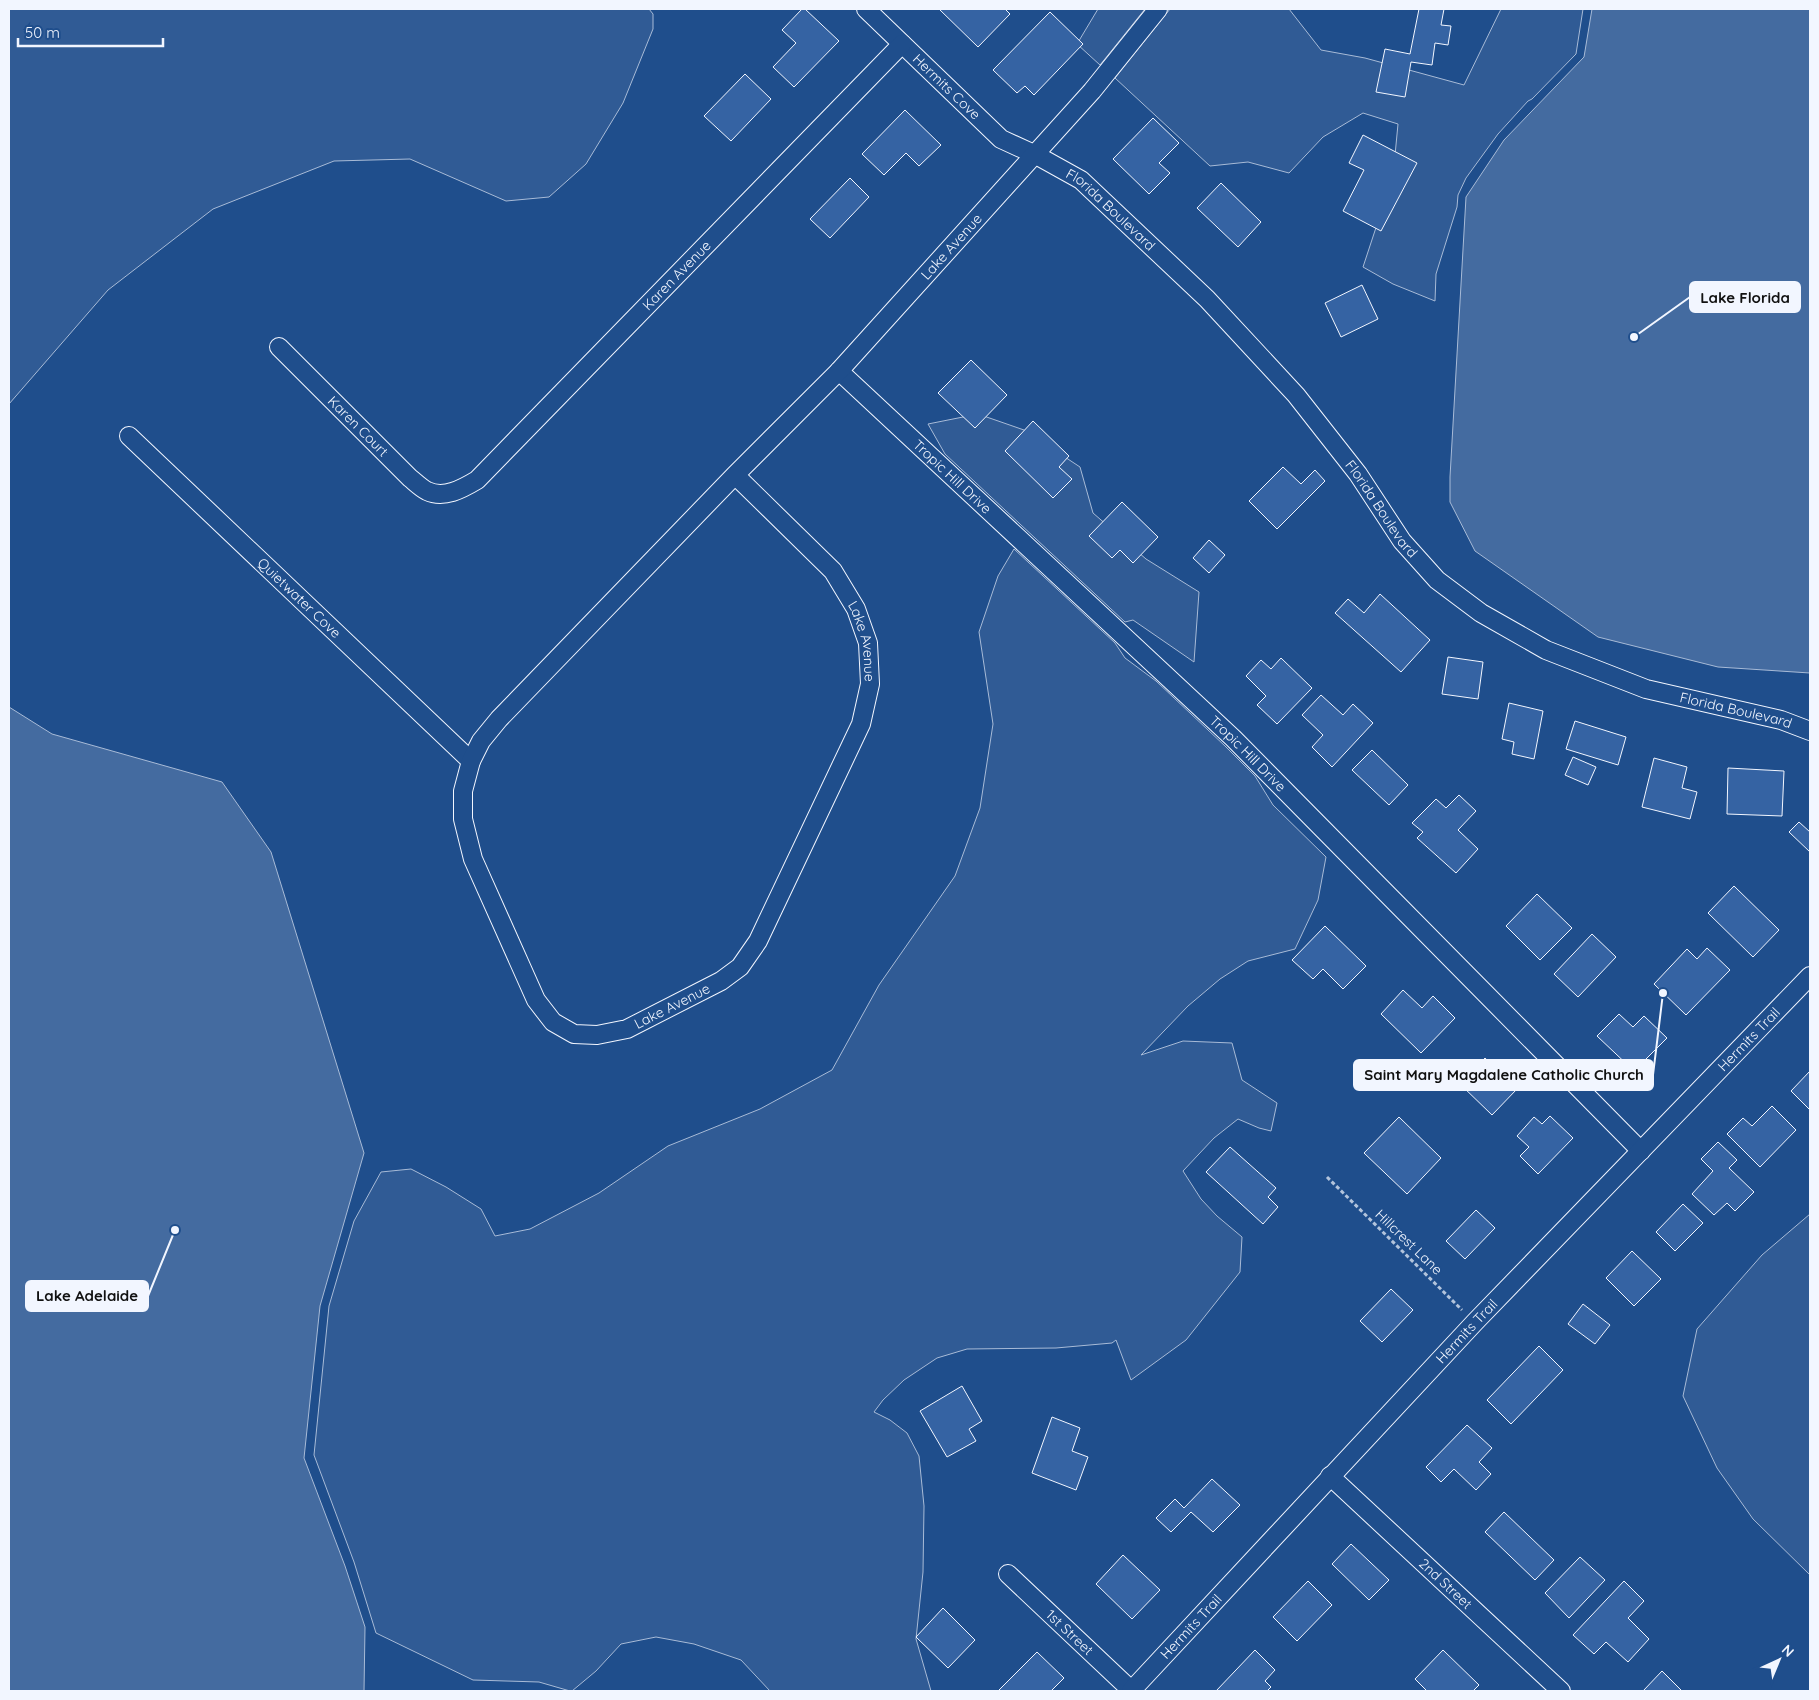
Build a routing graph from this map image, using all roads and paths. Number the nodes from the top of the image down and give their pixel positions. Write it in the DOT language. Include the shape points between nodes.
graph roads {
  1 [pos="866,9"];
  2 [pos="1158,9"];
  3 [pos="902,44"];
  4 [pos="1036,155"];
  5 [pos="279,347"];
  6 [pos="840,371"];
  7 [pos="129,436"];
  8 [pos="735,475"];
  9 [pos="444,494"];
  10 [pos="1810,731"];
  11 [pos="471,761"];
  12 [pos="1810,976"];
  13 [pos="1641,1151"];
  14 [pos="1327,1177"];
  15 [pos="1475,1322"];
  16 [pos="1330,1476"];
  17 [pos="1008,1574"];
  18 [pos="1132,1691"];
  19 [pos="1561,1691"];
  1 -- 3 [label="street, Hermits Cove"];
  2 -- 4 [label="street, Lake Avenue"];
  3 -- 4 [label="street, Hermits Cove" via="1001,139"];
  3 -- 9 [label="street, Karen Avenue" via="477,480"];
  4 -- 6 [label="street, Lake Avenue"];
  4 -- 10 [label="street, Florida Boulevard" via="1081,180 1207,299 1296,395 1358,474 1402,541 1451,591 1481,613 1546,650 1646,689 1781,720"];
  5 -- 9 [label="street, Karen Court" via="410,478 427,491"];
  6 -- 8 [label="street, Lake Avenue"];
  6 -- 13 [label="street, Tropic Hill Drive" via="1233,738"];
  7 -- 11 [label="street, Quietwater Cove"];
  8 -- 11 [label="street, Lake Avenue" via="499,719"];
  8 -- 11 [label="street, Lake Avenue" via="833,571 856,609 868,643 870,684 861,724 758,942 740,967 721,981 627,1029 597,1035 574,1034 554,1022 536,1000 473,859 463,819 463,791"];
  12 -- 13 [label="street, Hermits Trail"];
  13 -- 15 [label="street, Hermits Trail"];
  14 -- 15 [label="path, Hillcrest Lane"];
  15 -- 16 [label="street, Hermits Trail"];
  16 -- 18 [label="street, Hermits Trail"];
  16 -- 19 [label="street, 2nd Street"];
  17 -- 18 [label="street, 1st Street"];
}
